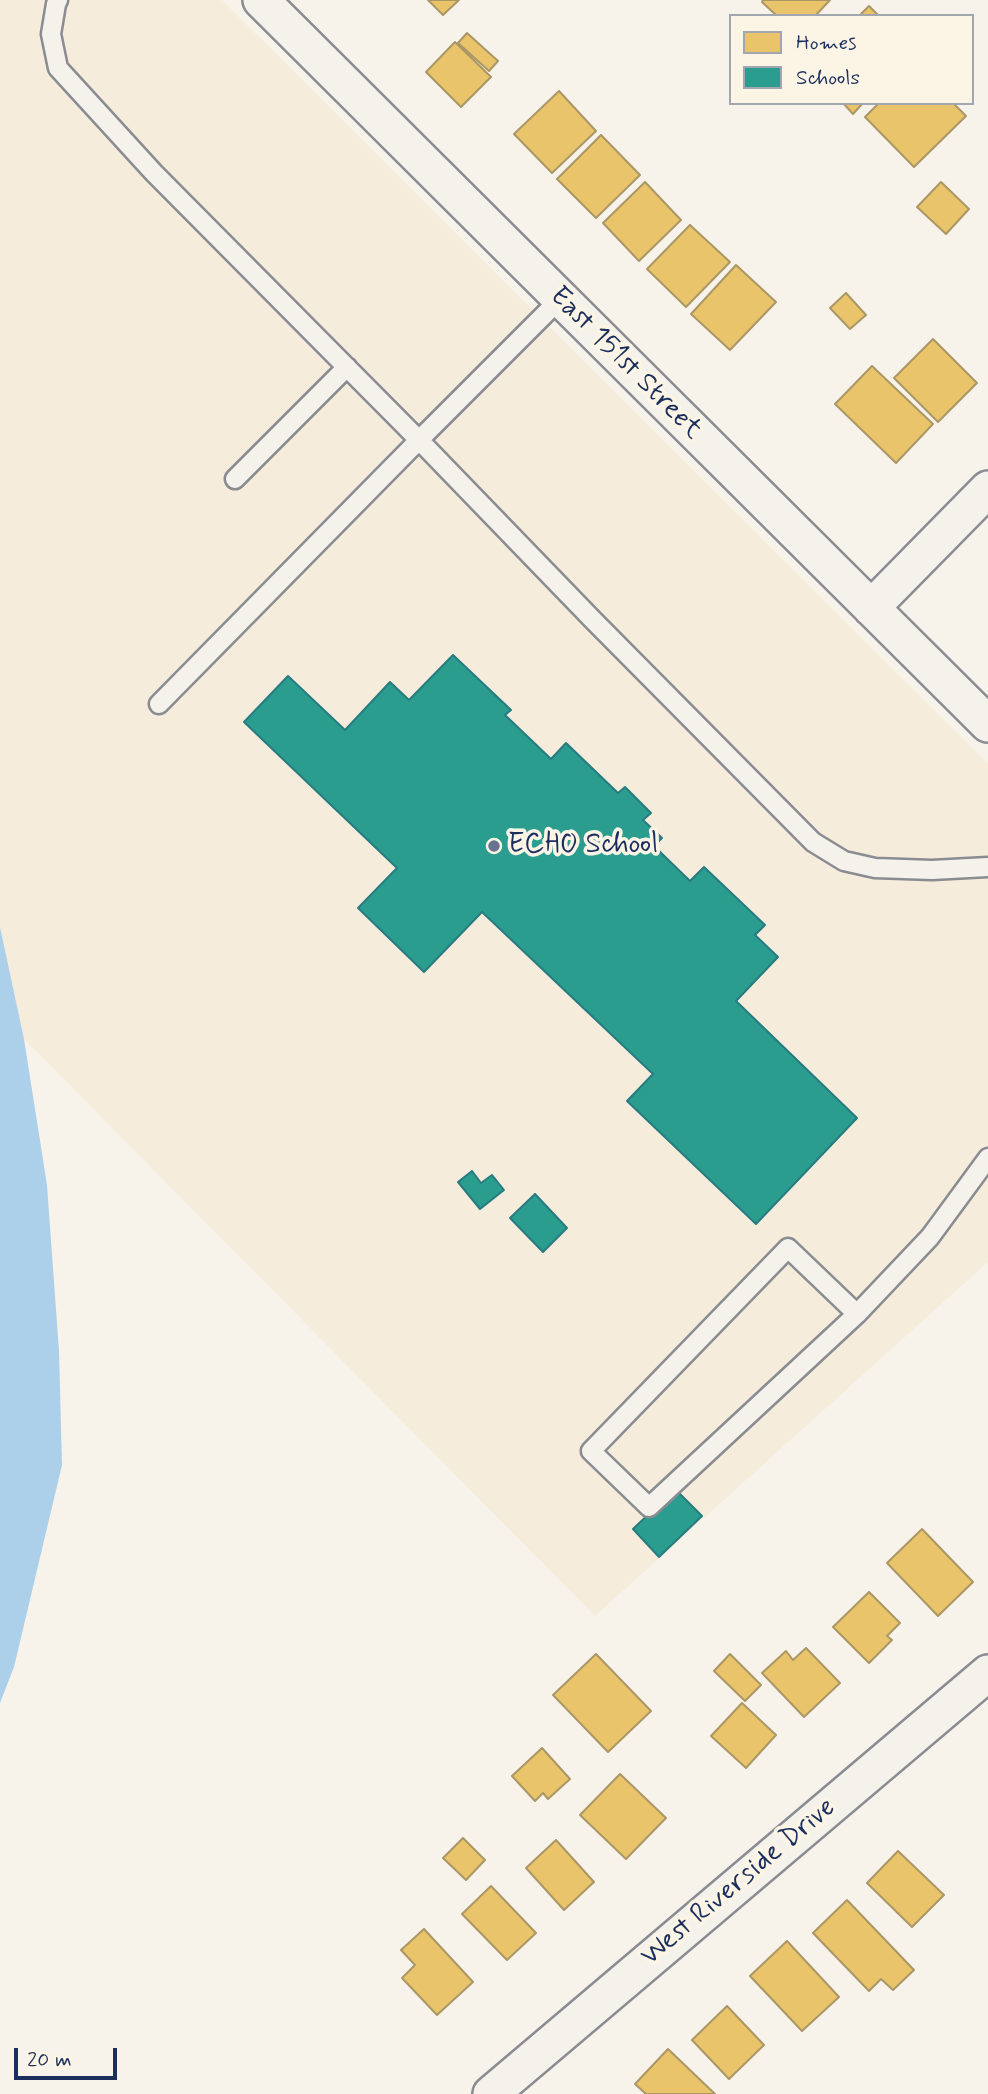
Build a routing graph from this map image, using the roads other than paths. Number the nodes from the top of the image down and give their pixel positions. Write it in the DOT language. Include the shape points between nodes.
graph roads {
  1 [pos="58,0"];
  2 [pos="263,1"];
  3 [pos="560,299"];
  4 [pos="347,367"];
  5 [pos="419,440"];
  6 [pos="235,478"];
  7 [pos="988,489"];
  8 [pos="871,608"];
  9 [pos="159,704"];
  10 [pos="988,724"];
  11 [pos="988,867"];
  12 [pos="988,1158"];
  13 [pos="857,1314"];
  14 [pos="988,1673"];
  15 [pos="491,2094"];
  1 -- 4 [label="lane" via="51,34 58,68 154,173"];
  2 -- 3 [label="street, East 151st Street"];
  3 -- 5 [label="lane"];
  3 -- 8 [label="street, East 151st Street"];
  4 -- 5 [label="lane"];
  4 -- 6 [label="lane"];
  5 -- 9 [label="lane"];
  5 -- 11 [label="lane" via="813,842 844,861 875,868"];
  7 -- 8 [label="street"];
  8 -- 10 [label="street, East 151st Street"];
  12 -- 13 [label="lane" via="930,1237"];
  13 -- 13 [label="lane" via="788,1248 591,1451 649,1507"];
  14 -- 15 [label="street, West Riverside Drive"];
}
